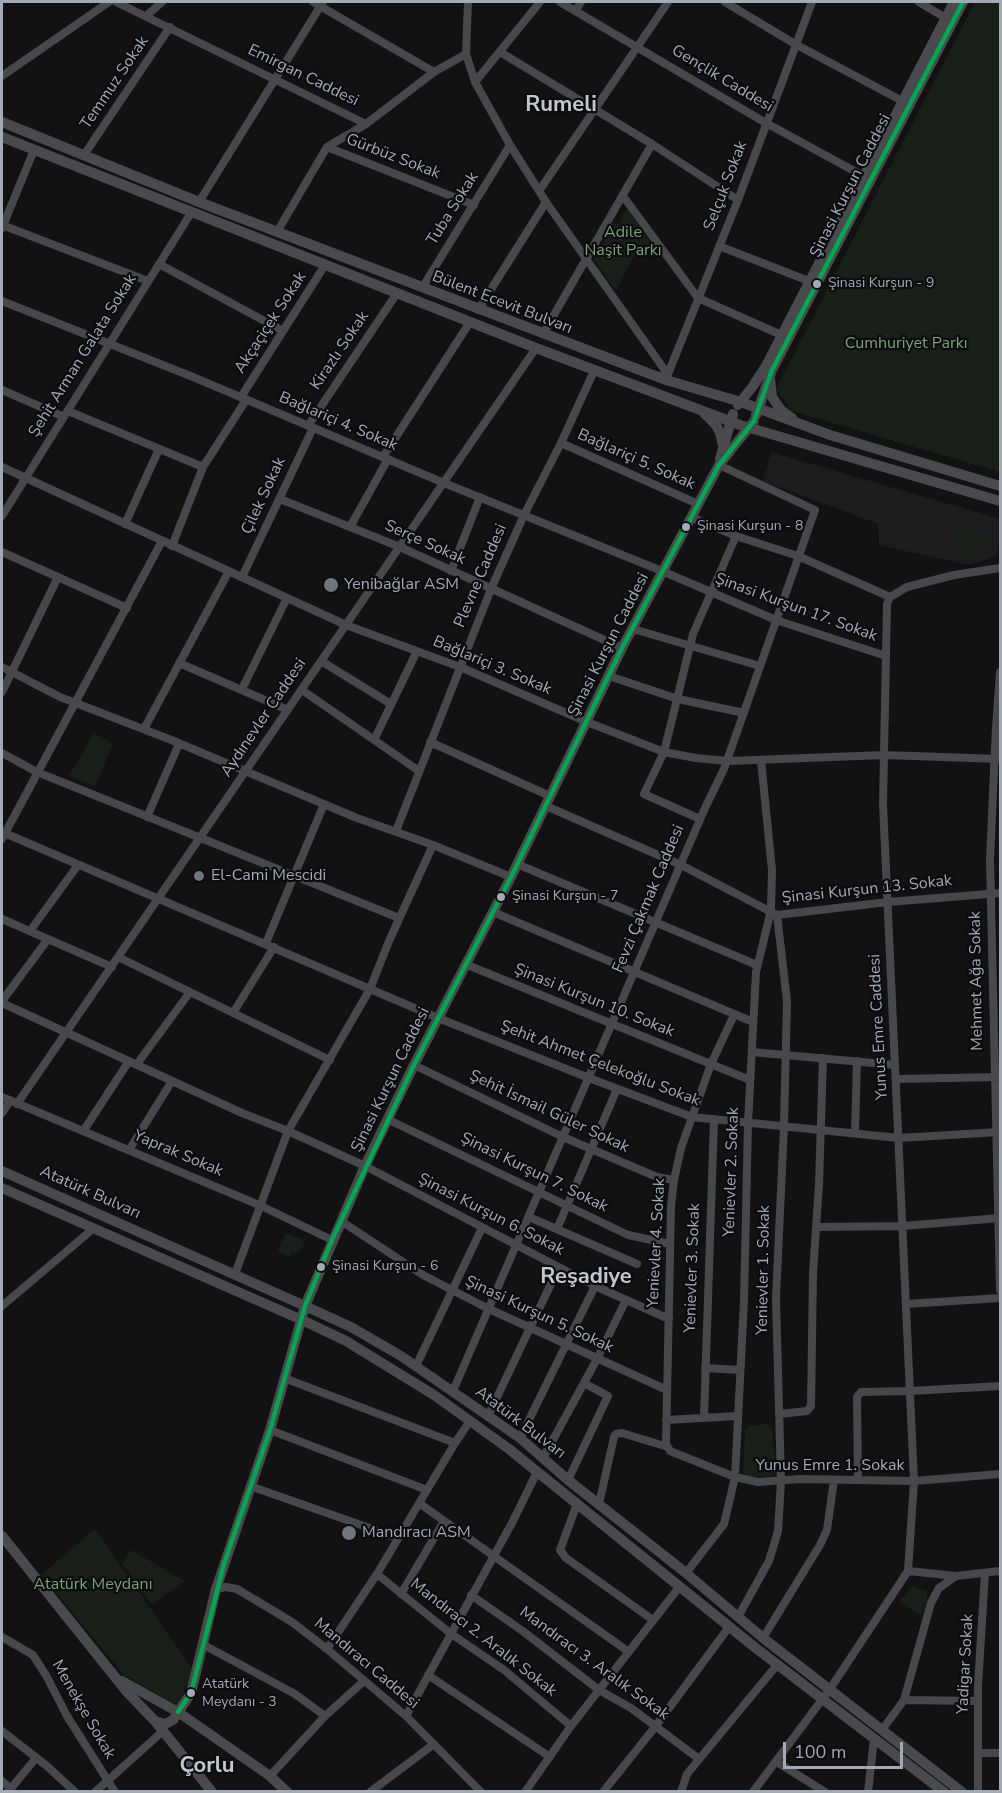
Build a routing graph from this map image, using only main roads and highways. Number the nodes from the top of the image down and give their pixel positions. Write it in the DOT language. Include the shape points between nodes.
graph roads {
  1 [pos="954,2"];
  2 [pos="963,2"];
  3 [pos="949,20"];
  4 [pos="2,122"];
  5 [pos="2,137"];
  6 [pos="769,368"];
  7 [pos="715,396"];
  8 [pos="696,408"];
  9 [pos="745,415"];
  10 [pos="807,427"];
  11 [pos="778,436"];
  12 [pos="725,452"];
  13 [pos="1000,486"];
  14 [pos="1000,501"];
  15 [pos="2,1171"];
  16 [pos="2,1188"];
  17 [pos="305,1306"];
  18 [pos="302,1320"];
  19 [pos="2,1538"];
  20 [pos="109,1670"];
  21 [pos="181,1715"];
  22 [pos="155,1721"];
  23 [pos="166,1734"];
  24 [pos="212,1791"];
  25 [pos="287,1791"];
  26 [pos="944,1791"];
  27 [pos="962,1791"];
  1 -- 3 [label="main road, Şinasi Kurşun Caddesi"];
  2 -- 3 [label="main road, Şinasi Kurşun Caddesi"];
  3 -- 6 [label="main road, Şinasi Kurşun Caddesi"];
  4 -- 7 [label="main road, Bülent Ecevit Bulvarı" via="478,310"];
  5 -- 8 [label="main road, Bülent Ecevit Bulvarı"];
  6 -- 7 [label="main road" via="743,391"];
  6 -- 9 [label="main road, Şinasi Kurşun Caddesi"];
  6 -- 9 [label="main road, Şinasi Kurşun Caddesi" via="753,386"];
  6 -- 10 [label="main road" via="770,390 776,404"];
  7 -- 9 [label="main road, Bülent Ecevit Bulvarı"];
  8 -- 9 [label="main road, Bülent Ecevit Bulvarı"];
  8 -- 12 [label="main road" via="716,425"];
  9 -- 10 [label="main road, Bülent Ecevit Bulvarı"];
  9 -- 11 [label="main road, Bülent Ecevit Bulvarı"];
  9 -- 12 [label="main road, Şinasi Kurşun Caddesi"];
  9 -- 12 [label="main road, Şinasi Kurşun Caddesi"];
  10 -- 13 [label="main road, Bülent Ecevit Bulvarı"];
  11 -- 12 [label="main road" via="754,437"];
  11 -- 14 [label="main road, Bülent Ecevit Bulvarı"];
  12 -- 17 [label="main road, Şinasi Kurşun Caddesi" via="622,648 387,1119"];
  15 -- 17 [label="main road, Atatürk Bulvarı"];
  16 -- 18 [label="main road, Atatürk Bulvarı"];
  17 -- 18 [label="main road, Şinasi Kurşun Caddesi"];
  17 -- 27 [label="main road, Atatürk Bulvarı" via="351,1327 416,1366 520,1438 763,1638"];
  18 -- 21 [label="main road, Şinasi Kurşun Caddesi" via="270,1430 216,1589"];
  18 -- 26 [label="main road, Atatürk Bulvarı" via="346,1341 470,1421 777,1665"];
  19 -- 20 [label="main road"];
  20 -- 21 [label="main road"];
  20 -- 22 [label="main road"];
  21 -- 22 [label="main road" via="165,1724"];
  21 -- 23 [label="main road, Şinasi Kurşun Caddesi" via="176,1727"];
  21 -- 25 [label="main road"];
  22 -- 23 [label="main road"];
  23 -- 24 [label="main road"];
}
